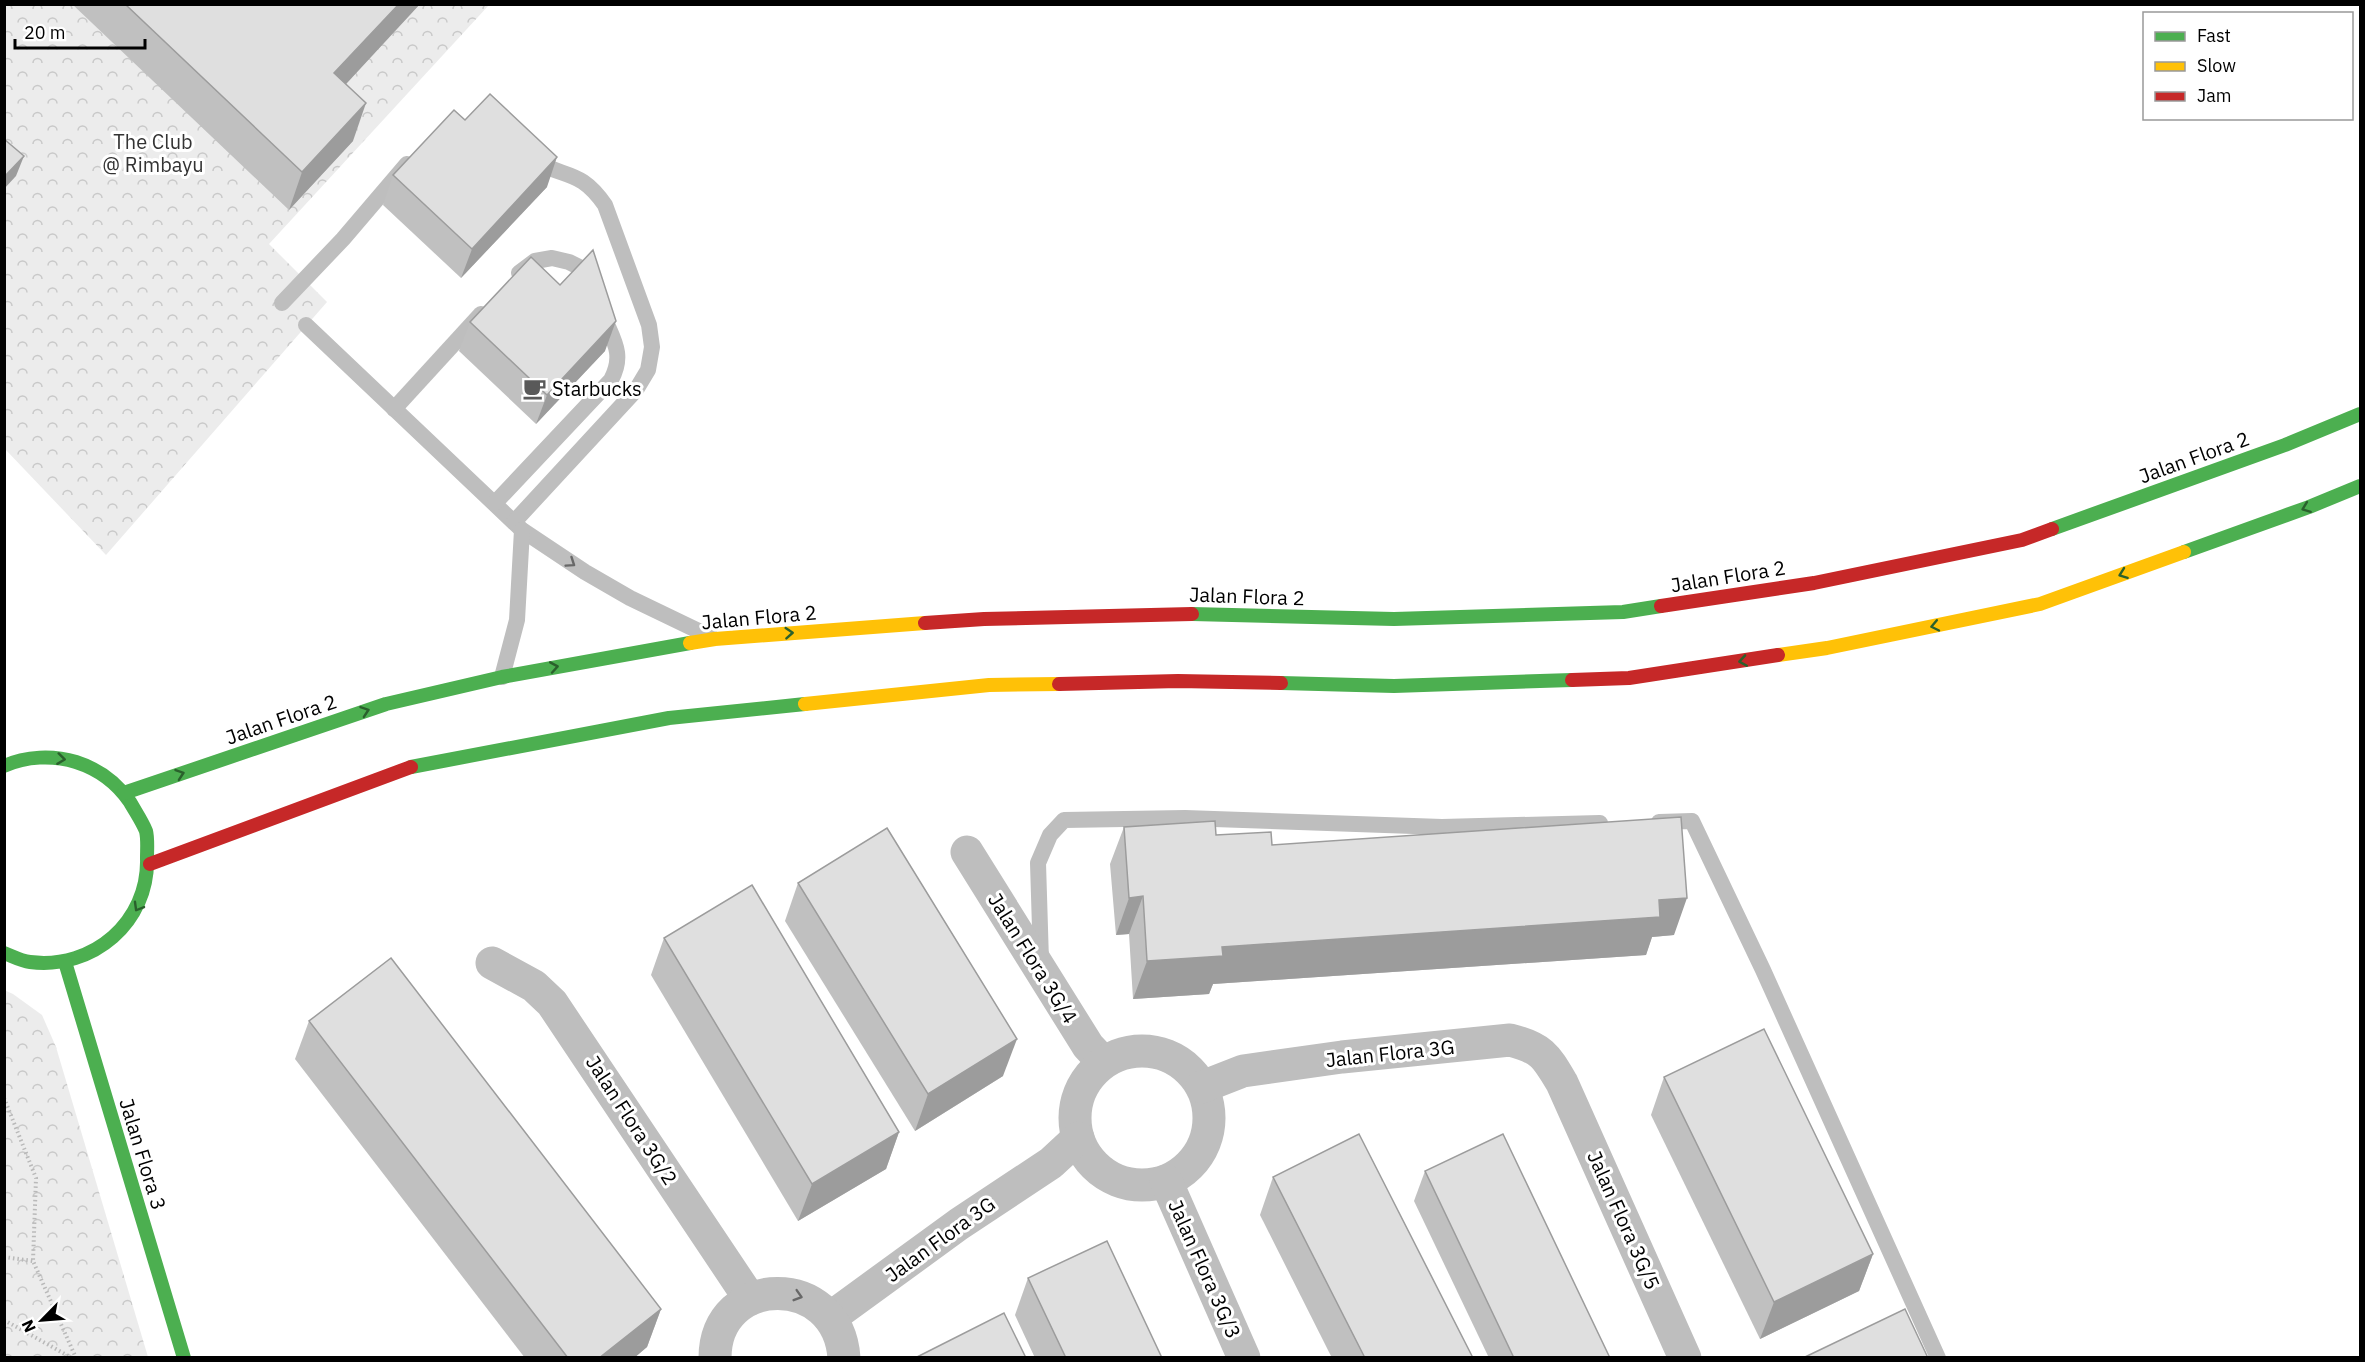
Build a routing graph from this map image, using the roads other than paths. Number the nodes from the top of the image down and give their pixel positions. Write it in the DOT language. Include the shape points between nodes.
graph roads {
  1 [pos="521,151"];
  2 [pos="418,153"];
  3 [pos="509,283"];
  4 [pos="494,300"];
  5 [pos="282,303"];
  6 [pos="306,325"];
  7 [pos="394,409"];
  8 [pos="2361,414"];
  9 [pos="2361,486"];
  10 [pos="495,503"];
  11 [pos="518,526"];
  12 [pos="715,639"];
  13 [pos="502,677"];
  14 [pos="6,761"];
  15 [pos="124,793"];
  16 [pos="1644,822"];
  17 [pos="1620,823"];
  18 [pos="967,852"];
  19 [pos="150,864"];
  20 [pos="4,953"];
  21 [pos="65,962"];
  22 [pos="492,963"];
  23 [pos="1042,973"];
  24 [pos="1103,1062"];
  25 [pos="1562,1083"];
  26 [pos="1202,1087"];
  27 [pos="1078,1138"];
  28 [pos="1166,1181"];
  29 [pos="750,1299"];
  30 [pos="830,1318"];
  31 [pos="184,1358"];
  32 [pos="715,1358"];
  33 [pos="844,1358"];
  34 [pos="1244,1358"];
  35 [pos="1685,1358"];
  36 [pos="1938,1358"];
  1 -- 11 [label="lane" via="541,165 581,179 594,189 612,224 649,325 652,347 648,370 636,390"];
  2 -- 5 [label="lane"];
  3 -- 10 [label="lane" via="536,261 552,258 579,267 590,282 617,350 618,368"];
  4 -- 7 [label="lane"];
  6 -- 7 [label="lane"];
  7 -- 10 [label="lane"];
  12 -- 8 [label="street, Jalan Flora 2, one-way" via="984,619 1178,614 1394,619 1623,612 1814,583 2022,540"];
  9 -- 19 [label="street, one-way" via="2040,604 1827,648 1629,678 1394,686 1178,681 989,685 669,718 401,769"];
  10 -- 11 [label="lane"];
  11 -- 12 [label="lane, one-way" via="630,598"];
  11 -- 13 [label="lane" via="517,620"];
  13 -- 12 [label="street, Jalan Flora 2, one-way"];
  15 -- 13 [label="street, Jalan Flora 2, one-way" via="386,704"];
  14 -- 15 [label="street, one-way" via="41,756 75,761 105,775"];
  15 -- 19 [label="street" via="145,830"];
  16 -- 36 [label="lane" via="1692,821"];
  17 -- 23 [label="lane" via="1442,827 1185,818 1064,820 1050,835 1038,863"];
  18 -- 23 [label="street, Jalan Flora 3G/4"];
  19 -- 21 [label="street, one-way" via="143,898 125,928 98,950"];
  20 -- 21 [label="street" via="30,962"];
  21 -- 31 [label="street, Jalan Flora 3"];
  22 -- 29 [label="street, Jalan Flora 3G/2" via="534,986 552,1003"];
  23 -- 24 [label="street, Jalan Flora 3G/4" via="1088,1046"];
  24 -- 26 [label="street" via="1118,1054 1150,1050 1180,1062"];
  24 -- 27 [label="street" via="1090,1073 1075,1104"];
  25 -- 26 [label="street, Jalan Flora 3G" via="1549,1060 1532,1045 1510,1040 1243,1071"];
  25 -- 35 [label="street, Jalan Flora 3G/5"];
  26 -- 28 [label="street" via="1209,1123 1205,1142 1196,1158"];
  27 -- 28 [label="street" via="1086,1155 1112,1179 1148,1185"];
  27 -- 30 [label="street, Jalan Flora 3G" via="1051,1162"];
  28 -- 34 [label="street, Jalan Flora 3G/3"];
  29 -- 30 [label="street, one-way" via="775,1293 802,1296"];
  29 -- 32 [label="street" via="733,1311 722,1327"];
  30 -- 33 [label="street" via="840,1336"];
}
